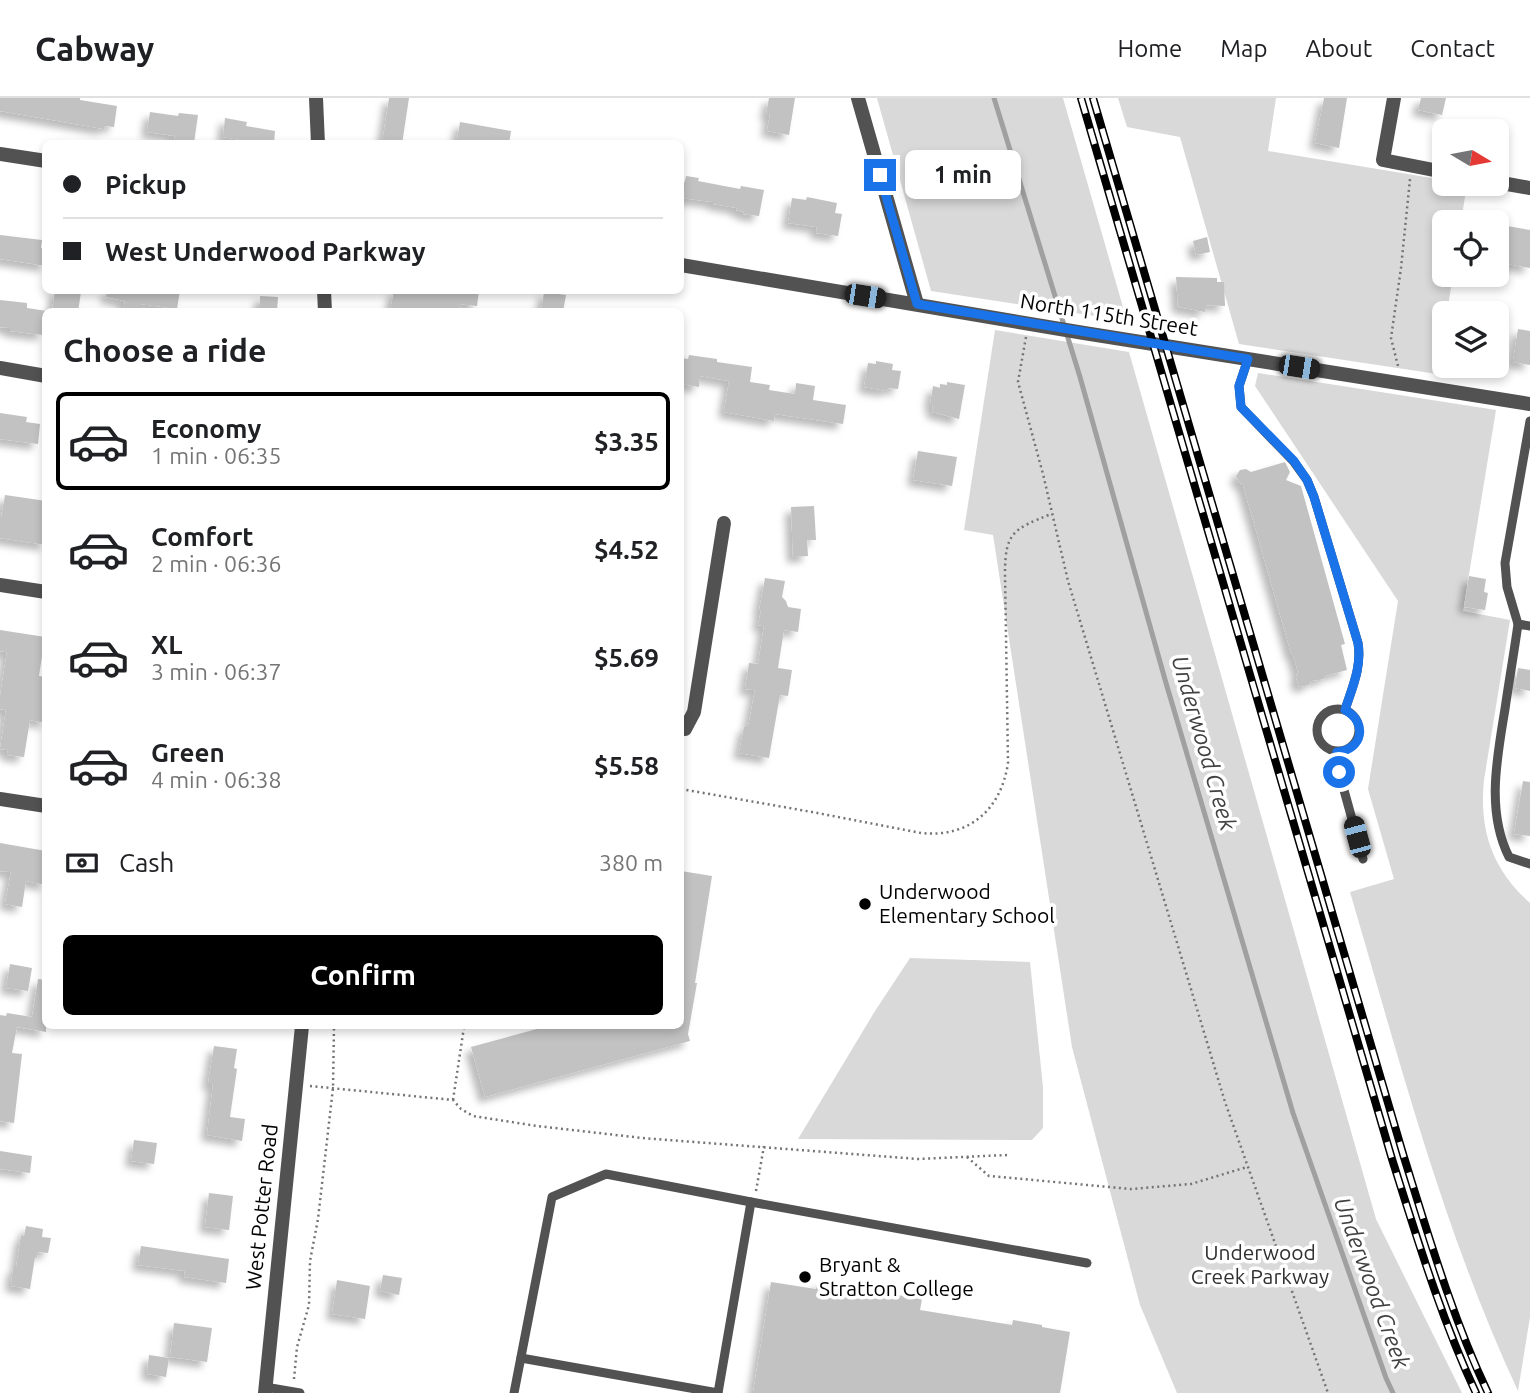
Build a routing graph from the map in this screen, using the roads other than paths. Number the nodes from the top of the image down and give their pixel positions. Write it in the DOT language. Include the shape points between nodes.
graph roads {
  1 [pos="316,98"];
  2 [pos="858,98"];
  3 [pos="1394,98"];
  4 [pos="318,140"];
  5 [pos="0,154"];
  6 [pos="42,160"];
  7 [pos="1432,169"];
  8 [pos="1509,184"];
  9 [pos="1530,188"];
  10 [pos="684,265"];
  11 [pos="917,304"];
  12 [pos="1248,359"];
  13 [pos="0,368"];
  14 [pos="42,375"];
  15 [pos="1530,404"];
  16 [pos="1530,421"];
  17 [pos="724,523"];
  18 [pos="0,585"];
  19 [pos="42,591"];
  20 [pos="1518,624"];
  21 [pos="1530,626"];
  22 [pos="1345,710"];
  23 [pos="684,727"];
  24 [pos="1337,752"];
  25 [pos="0,799"];
  26 [pos="42,805"];
  27 [pos="1363,859"];
  28 [pos="1530,864"];
  29 [pos="302,1029"];
  30 [pos="752,1202"];
  31 [pos="1087,1263"];
  32 [pos="521,1358"];
  33 [pos="265,1390"];
  34 [pos="297,1392"];
  35 [pos="514,1393"];
  36 [pos="718,1393"];
  1 -- 4 [label="street"];
  2 -- 11 [label="street"];
  3 -- 7 [label="street" via="1383,160"];
  5 -- 6 [label="street"];
  8 -- 9 [label="street"];
  10 -- 11 [label="street, North 115th Street"];
  11 -- 12 [label="street, North 115th Street"];
  12 -- 15 [label="street, North 115th Street"];
  12 -- 22 [label="lane" via="1239,386 1241,407 1307,480 1358,643 1359,666"];
  13 -- 14 [label="street"];
  16 -- 20 [label="lane" via="1505,563"];
  17 -- 23 [label="street" via="694,712"];
  18 -- 19 [label="street"];
  20 -- 21 [label="lane"];
  20 -- 28 [label="lane" via="1495,769 1496,810 1509,857"];
  22 -- 24 [label="lane" via="1359,723 1359,736 1353,747"];
  22 -- 24 [label="lane" via="1327,712 1318,725 1320,741"];
  24 -- 27 [label="lane"];
  25 -- 26 [label="street"];
  29 -- 33 [label="street, West Potter Road"];
  30 -- 31 [label="lane"];
  30 -- 32 [label="lane" via="606,1174 552,1197"];
  30 -- 36 [label="lane"];
  32 -- 35 [label="lane"];
  32 -- 36 [label="lane"];
  33 -- 34 [label="lane"];
}
